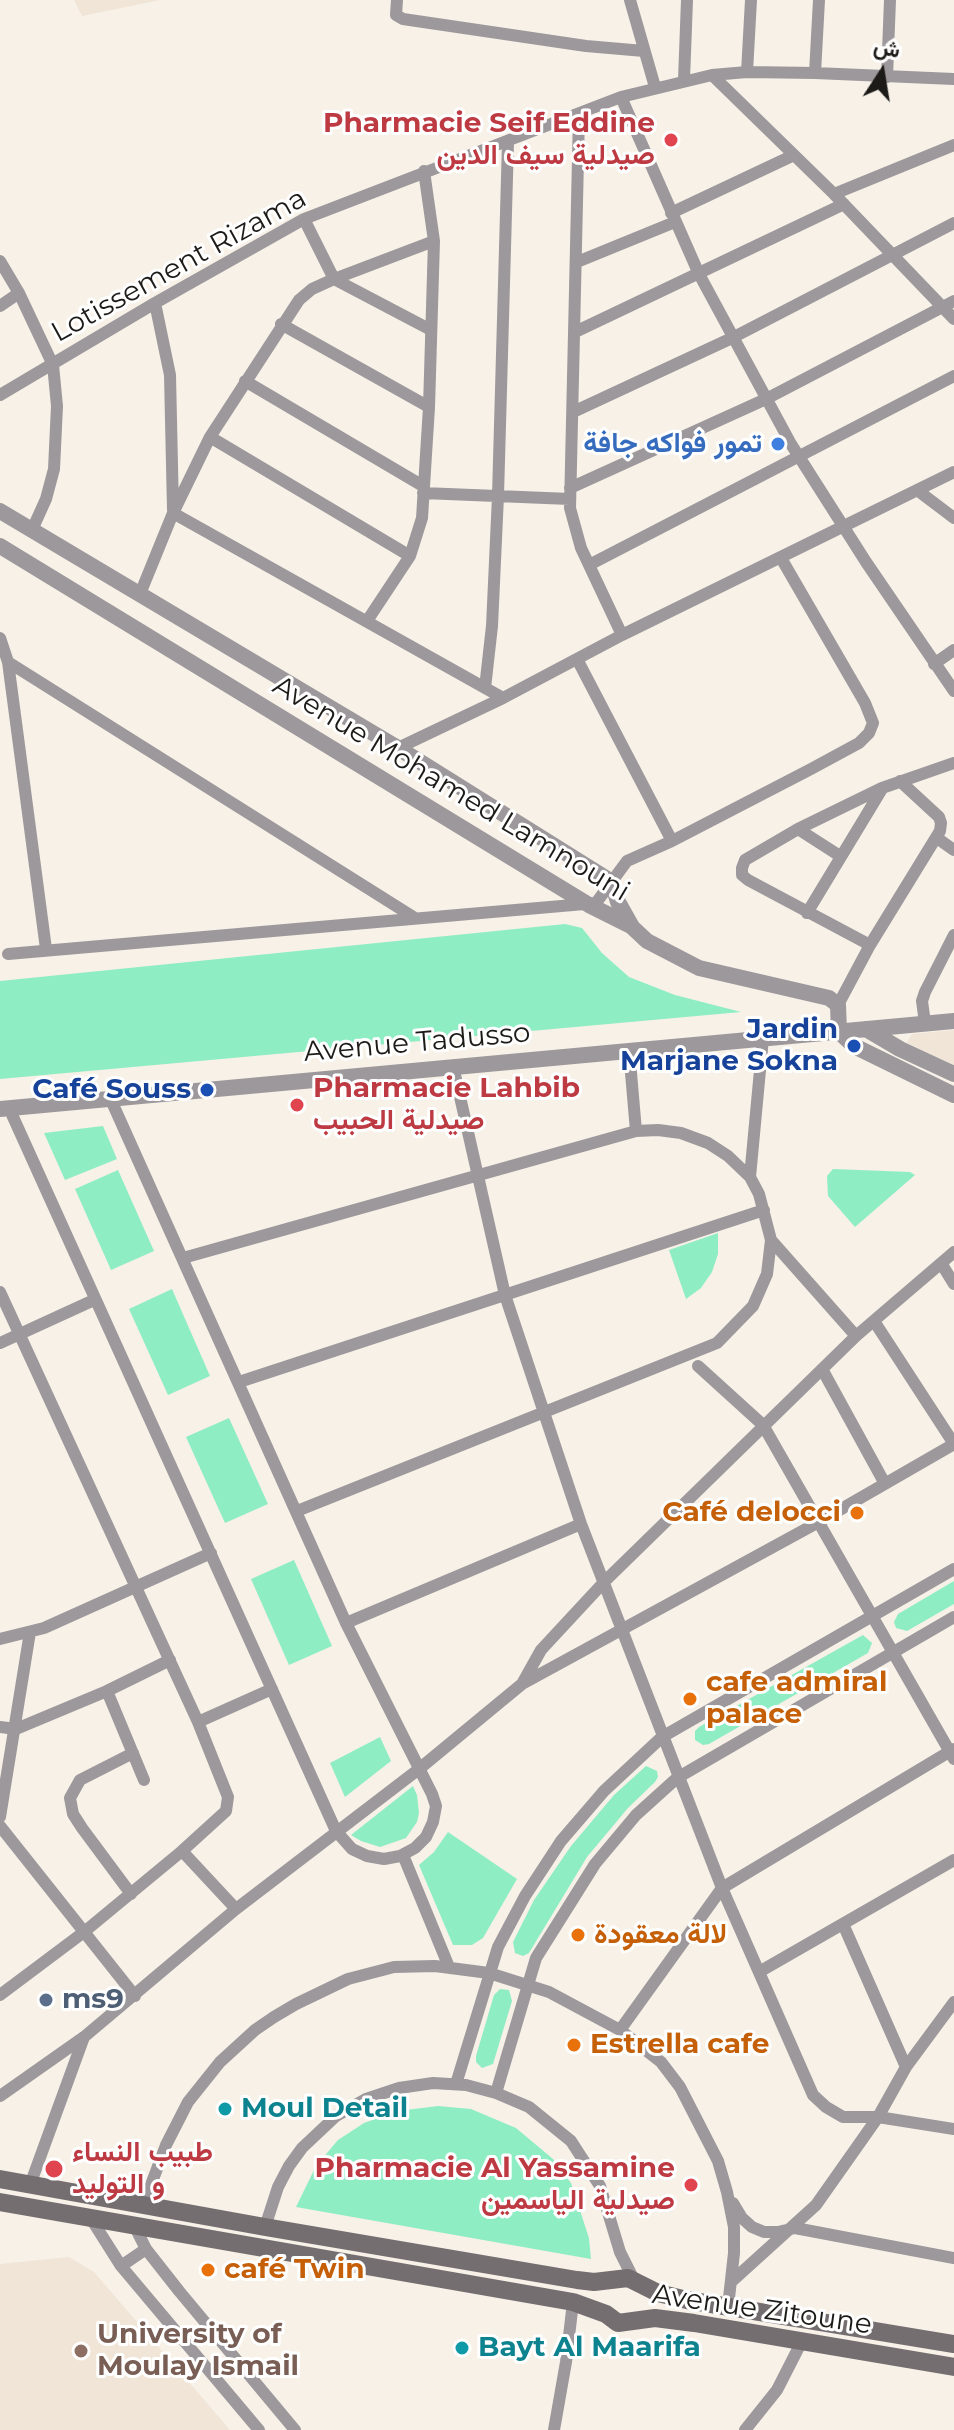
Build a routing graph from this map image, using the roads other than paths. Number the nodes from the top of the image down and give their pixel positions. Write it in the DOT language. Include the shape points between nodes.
graph roads {
  1 [pos="397,0"];
  2 [pos="630,0"];
  3 [pos="687,0"];
  4 [pos="751,0"];
  5 [pos="819,0"];
  6 [pos="890,0"];
  7 [pos="644,51"];
  8 [pos="747,72"];
  9 [pos="815,73"];
  10 [pos="712,75"];
  11 [pos="887,77"];
  12 [pos="954,79"];
  13 [pos="684,80"];
  14 [pos="655,87"];
  15 [pos="621,97"];
  16 [pos="579,115"];
  17 [pos="508,142"];
  18 [pos="954,145"];
  19 [pos="794,155"];
  20 [pos="424,171"];
  21 [pos="834,194"];
  22 [pos="844,204"];
  23 [pos="673,217"];
  24 [pos="304,219"];
  25 [pos="954,223"];
  26 [pos="434,241"];
  27 [pos="892,256"];
  28 [pos="0,261"];
  29 [pos="577,262"];
  30 [pos="699,274"];
  31 [pos="334,279"];
  32 [pos="19,293"];
  33 [pos="155,303"];
  34 [pos="948,304"];
  35 [pos="0,306"];
  36 [pos="954,319"];
  37 [pos="281,324"];
  38 [pos="431,330"];
  39 [pos="575,332"];
  40 [pos="732,338"];
  41 [pos="53,365"];
  42 [pos="954,376"];
  43 [pos="245,381"];
  44 [pos="0,395"];
  45 [pos="766,399"];
  46 [pos="429,407"];
  47 [pos="573,412"];
  48 [pos="210,437"];
  49 [pos="799,457"];
  50 [pos="954,472"];
  51 [pos="423,490"];
  52 [pos="917,490"];
  53 [pos="570,493"];
  54 [pos="498,496"];
  55 [pos="0,511"];
  56 [pos="173,513"];
  57 [pos="954,518"];
  58 [pos="845,527"];
  59 [pos="32,530"];
  60 [pos="0,546"];
  61 [pos="410,556"];
  62 [pos="781,558"];
  63 [pos="589,565"];
  64 [pos="140,594"];
  65 [pos="367,621"];
  66 [pos="622,635"];
  67 [pos="0,638"];
  68 [pos="954,650"];
  69 [pos="577,659"];
  70 [pos="8,662"];
  71 [pos="934,664"];
  72 [pos="485,688"];
  73 [pos="954,691"];
  74 [pos="503,698"];
  75 [pos="398,748"];
  76 [pos="954,763"];
  77 [pos="900,781"];
  78 [pos="882,788"];
  79 [pos="798,829"];
  80 [pos="937,838"];
  81 [pos="672,841"];
  82 [pos="954,850"];
  83 [pos="840,856"];
  84 [pos="612,882"];
  85 [pos="589,905"];
  86 [pos="807,913"];
  87 [pos="416,918"];
  88 [pos="632,927"];
  89 [pos="954,935"];
  90 [pos="870,945"];
  91 [pos="46,949"];
  92 [pos="8,954"];
  93 [pos="838,1005"];
  94 [pos="954,1021"];
  95 [pos="925,1023"];
  96 [pos="866,1029"];
  97 [pos="839,1032"];
  98 [pos="763,1038"];
  99 [pos="629,1050"];
  100 [pos="453,1066"];
  101 [pos="954,1074"];
  102 [pos="954,1095"];
  103 [pos="111,1100"];
  104 [pos="4,1109"];
  105 [pos="636,1131"];
  106 [pos="477,1177"];
  107 [pos="750,1177"];
  108 [pos="764,1210"];
  109 [pos="771,1240"];
  110 [pos="954,1252"];
  111 [pos="183,1258"];
  112 [pos="941,1263"];
  113 [pos="954,1284"];
  114 [pos="0,1292"];
  115 [pos="505,1295"];
  116 [pos="94,1300"];
  117 [pos="874,1321"];
  118 [pos="20,1334"];
  119 [pos="856,1336"];
  120 [pos="0,1343"];
  121 [pos="698,1366"];
  122 [pos="822,1369"];
  123 [pos="239,1382"];
  124 [pos="544,1412"];
  125 [pos="763,1425"];
  126 [pos="954,1444"];
  127 [pos="884,1482"];
  128 [pos="297,1511"];
  129 [pos="817,1523"];
  130 [pos="581,1524"];
  131 [pos="211,1553"];
  132 [pos="954,1569"];
  133 [pos="605,1581"];
  134 [pos="137,1588"];
  135 [pos="871,1617"];
  136 [pos="954,1617"];
  137 [pos="346,1623"];
  138 [pos="624,1630"];
  139 [pos="30,1632"];
  140 [pos="0,1639"];
  141 [pos="892,1653"];
  142 [pos="170,1660"];
  143 [pos="522,1684"];
  144 [pos="272,1689"];
  145 [pos="107,1691"];
  146 [pos="198,1722"];
  147 [pos="0,1727"];
  148 [pos="16,1729"];
  149 [pos="662,1737"];
  150 [pos="133,1753"];
  151 [pos="952,1753"];
  152 [pos="419,1769"];
  153 [pos="677,1778"];
  154 [pos="144,1780"];
  155 [pos="0,1817"];
  156 [pos="0,1826"];
  157 [pos="336,1831"];
  158 [pos="182,1851"];
  159 [pos="403,1855"];
  160 [pos="954,1860"];
  161 [pos="722,1888"];
  162 [pos="131,1894"];
  163 [pos="236,1909"];
  164 [pos="843,1924"];
  165 [pos="84,1932"];
  166 [pos="449,1967"];
  167 [pos="759,1972"];
  168 [pos="489,1973"];
  169 [pos="527,1984"];
  170 [pos="0,1995"];
  171 [pos="135,1996"];
  172 [pos="954,2002"];
  173 [pos="620,2030"];
  174 [pos="84,2037"];
  175 [pos="906,2067"];
  176 [pos="456,2084"];
  177 [pos="496,2093"];
  178 [pos="0,2096"];
  179 [pos="878,2117"];
  180 [pos="954,2129"];
  181 [pos="0,2179"];
  182 [pos="30,2185"];
  183 [pos="727,2192"];
  184 [pos="0,2202"];
  185 [pos="143,2206"];
  186 [pos="90,2217"];
  187 [pos="134,2225"];
  188 [pos="265,2227"];
  189 [pos="795,2228"];
  190 [pos="146,2249"];
  191 [pos="954,2258"];
  192 [pos="121,2266"];
  193 [pos="626,2281"];
  194 [pos="731,2282"];
  195 [pos="573,2302"];
  196 [pos="728,2307"];
  197 [pos="606,2314"];
  198 [pos="633,2321"];
  199 [pos="802,2341"];
  200 [pos="954,2344"];
  201 [pos="954,2367"];
  202 [pos="259,2430"];
  203 [pos="295,2430"];
  204 [pos="554,2430"];
  205 [pos="745,2430"];
  1 -- 7 [label="street" via="396,15 403,19"];
  2 -- 7 [label="street"];
  3 -- 13 [label="street"];
  4 -- 8 [label="street"];
  5 -- 9 [label="street"];
  6 -- 11 [label="street"];
  7 -- 14 [label="street"];
  8 -- 9 [label="street, Lotissement Rizama"];
  8 -- 10 [label="street, Lotissement Rizama"];
  9 -- 11 [label="street, Lotissement Rizama"];
  10 -- 13 [label="street, Lotissement Rizama"];
  10 -- 19 [label="street"];
  11 -- 12 [label="street, Lotissement Rizama"];
  13 -- 14 [label="street, Lotissement Rizama"];
  14 -- 15 [label="street, Lotissement Rizama"];
  15 -- 16 [label="street, Lotissement Rizama"];
  15 -- 23 [label="street"];
  16 -- 17 [label="street, Lotissement Rizama"];
  16 -- 29 [label="street"];
  17 -- 20 [label="street, Lotissement Rizama"];
  17 -- 54 [label="street"];
  18 -- 21 [label="street"];
  19 -- 21 [label="street"];
  19 -- 23 [label="street"];
  20 -- 24 [label="street, Lotissement Rizama"];
  20 -- 26 [label="street"];
  21 -- 22 [label="street"];
  22 -- 27 [label="street"];
  22 -- 30 [label="street"];
  23 -- 29 [label="street"];
  23 -- 30 [label="street"];
  24 -- 31 [label="street"];
  24 -- 33 [label="street, Lotissement Rizama"];
  25 -- 27 [label="street"];
  26 -- 31 [label="street"];
  26 -- 38 [label="street"];
  27 -- 34 [label="street"];
  27 -- 40 [label="street"];
  28 -- 32 [label="street"];
  29 -- 39 [label="street"];
  30 -- 39 [label="street"];
  30 -- 40 [label="street"];
  31 -- 37 [label="street" via="305,294"];
  31 -- 38 [label="street"];
  32 -- 35 [label="street"];
  32 -- 41 [label="street"];
  33 -- 41 [label="street, Lotissement Rizama"];
  33 -- 56 [label="street" via="170,375"];
  34 -- 36 [label="street"];
  34 -- 45 [label="street"];
  37 -- 43 [label="street"];
  37 -- 46 [label="street"];
  38 -- 46 [label="street"];
  39 -- 47 [label="street"];
  40 -- 45 [label="street"];
  40 -- 47 [label="street"];
  41 -- 44 [label="street, Lotissement Rizama"];
  41 -- 59 [label="street" via="54,469"];
  42 -- 49 [label="street"];
  43 -- 48 [label="street"];
  43 -- 51 [label="street"];
  45 -- 49 [label="street"];
  45 -- 53 [label="street"];
  46 -- 51 [label="street"];
  47 -- 53 [label="street"];
  48 -- 56 [label="street"];
  48 -- 61 [label="street"];
  49 -- 58 [label="street"];
  49 -- 63 [label="street"];
  50 -- 52 [label="street"];
  51 -- 54 [label="street"];
  51 -- 61 [label="street" via="422,518"];
  52 -- 57 [label="street"];
  52 -- 58 [label="street"];
  53 -- 54 [label="street"];
  53 -- 63 [label="street" via="574,527"];
  54 -- 72 [label="street"];
  55 -- 59 [label="street, Avenue Mohamed Lamnouni"];
  56 -- 64 [label="street"];
  56 -- 65 [label="street"];
  58 -- 62 [label="street"];
  58 -- 71 [label="street"];
  59 -- 64 [label="street, Avenue Mohamed Lamnouni"];
  60 -- 85 [label="street, Avenue Mohamed Lamnouni"];
  61 -- 65 [label="street"];
  62 -- 66 [label="street"];
  62 -- 81 [label="street" via="865,703 871,728 859,743"];
  63 -- 66 [label="street"];
  64 -- 75 [label="street, Avenue Mohamed Lamnouni"];
  65 -- 72 [label="street"];
  66 -- 69 [label="street"];
  67 -- 70 [label="street"];
  68 -- 71 [label="street"];
  69 -- 74 [label="street"];
  69 -- 81 [label="street"];
  70 -- 87 [label="street"];
  70 -- 91 [label="street"];
  71 -- 73 [label="street"];
  72 -- 74 [label="street"];
  74 -- 75 [label="street"];
  75 -- 84 [label="street, Avenue Mohamed Lamnouni"];
  76 -- 77 [label="street"];
  77 -- 78 [label="street"];
  77 -- 80 [label="street" via="939,817"];
  78 -- 79 [label="street"];
  78 -- 83 [label="street"];
  79 -- 83 [label="street"];
  79 -- 86 [label="street" via="745,860 742,875"];
  80 -- 82 [label="street"];
  80 -- 90 [label="street"];
  81 -- 84 [label="street" via="627,861"];
  83 -- 86 [label="street"];
  84 -- 85 [label="street" via="602,899"];
  84 -- 88 [label="street, Avenue Mohamed Lamnouni"];
  85 -- 87 [label="street"];
  85 -- 88 [label="street, Avenue Mohamed Lamnouni"];
  86 -- 90 [label="street"];
  87 -- 91 [label="street"];
  88 -- 93 [label="street" via="647,941 699,968 829,998"];
  89 -- 95 [label="street" via="922,1001"];
  90 -- 93 [label="street"];
  91 -- 92 [label="street"];
  93 -- 97 [label="street"];
  94 -- 95 [label="street, Avenue Tadusso"];
  95 -- 96 [label="street, Avenue Tadusso"];
  96 -- 97 [label="street, Avenue Tadusso"];
  96 -- 101 [label="street"];
  97 -- 98 [label="street, Avenue Tadusso"];
  97 -- 102 [label="street" via="854,1046"];
  98 -- 99 [label="street, Avenue Tadusso"];
  98 -- 107 [label="street"];
  99 -- 100 [label="street, Avenue Tadusso"];
  99 -- 105 [label="street"];
  100 -- 103 [label="street, Avenue Tadusso"];
  100 -- 106 [label="street"];
  103 -- 104 [label="street, Avenue Tadusso"];
  103 -- 111 [label="street"];
  104 -- 116 [label="street"];
  105 -- 106 [label="street"];
  105 -- 107 [label="street" via="681,1133 708,1143"];
  106 -- 111 [label="street"];
  106 -- 115 [label="street"];
  107 -- 108 [label="street"];
  108 -- 109 [label="street"];
  108 -- 115 [label="street"];
  109 -- 119 [label="street"];
  109 -- 124 [label="street" via="760,1294 717,1343"];
  110 -- 112 [label="street"];
  111 -- 123 [label="street"];
  112 -- 113 [label="street"];
  112 -- 117 [label="street"];
  114 -- 118 [label="street"];
  115 -- 123 [label="street"];
  115 -- 124 [label="street"];
  116 -- 118 [label="street"];
  116 -- 131 [label="street"];
  117 -- 119 [label="street"];
  117 -- 126 [label="street"];
  118 -- 120 [label="street"];
  118 -- 134 [label="street"];
  119 -- 122 [label="street"];
  121 -- 125 [label="street"];
  122 -- 125 [label="street"];
  122 -- 127 [label="street"];
  123 -- 128 [label="street"];
  124 -- 128 [label="street"];
  124 -- 130 [label="street"];
  125 -- 129 [label="street"];
  125 -- 133 [label="street"];
  126 -- 127 [label="street"];
  127 -- 129 [label="street"];
  128 -- 137 [label="street"];
  129 -- 135 [label="street"];
  129 -- 138 [label="street"];
  130 -- 133 [label="street"];
  130 -- 137 [label="street"];
  131 -- 134 [label="street"];
  131 -- 144 [label="street"];
  132 -- 135 [label="street"];
  133 -- 138 [label="street"];
  133 -- 143 [label="street" via="541,1650"];
  134 -- 139 [label="street"];
  134 -- 142 [label="street"];
  135 -- 141 [label="street"];
  135 -- 149 [label="street"];
  136 -- 141 [label="street"];
  137 -- 152 [label="street"];
  138 -- 143 [label="street"];
  138 -- 149 [label="street"];
  139 -- 140 [label="street"];
  139 -- 148 [label="street"];
  141 -- 151 [label="street"];
  141 -- 153 [label="street"];
  142 -- 145 [label="street"];
  142 -- 146 [label="street"];
  143 -- 152 [label="street"];
  144 -- 146 [label="street"];
  144 -- 157 [label="street"];
  145 -- 148 [label="street"];
  145 -- 150 [label="street"];
  146 -- 158 [label="street" via="228,1805"];
  147 -- 148 [label="street"];
  148 -- 155 [label="street"];
  149 -- 153 [label="street"];
  149 -- 168 [label="street" via="561,1841 525,1896"];
  150 -- 154 [label="street"];
  150 -- 162 [label="street" via="80,1780 70,1798 73,1814"];
  151 -- 161 [label="street"];
  152 -- 157 [label="street"];
  152 -- 159 [label="street" via="436,1806 426,1837"];
  153 -- 161 [label="street"];
  153 -- 169 [label="street" via="636,1815 595,1864 536,1958"];
  156 -- 165 [label="street"];
  157 -- 159 [label="street" via="367,1856"];
  157 -- 163 [label="street"];
  158 -- 162 [label="street"];
  158 -- 163 [label="street"];
  159 -- 166 [label="street"];
  160 -- 164 [label="street"];
  161 -- 167 [label="street"];
  161 -- 173 [label="street"];
  162 -- 165 [label="street"];
  163 -- 171 [label="street"];
  164 -- 167 [label="street"];
  164 -- 175 [label="street"];
  165 -- 170 [label="street"];
  165 -- 171 [label="street"];
  166 -- 168 [label="street"];
  166 -- 185 [label="street" via="394,1967 348,1979 255,2030 188,2102"];
  167 -- 179 [label="street" via="813,2095 843,2117"];
  168 -- 169 [label="street"];
  168 -- 176 [label="street"];
  169 -- 173 [label="street"];
  169 -- 177 [label="street"];
  171 -- 174 [label="street"];
  172 -- 175 [label="street"];
  173 -- 183 [label="street" via="661,2062 680,2087 718,2161"];
  174 -- 178 [label="street"];
  174 -- 182 [label="street"];
  175 -- 179 [label="street"];
  176 -- 177 [label="street"];
  176 -- 188 [label="street" via="399,2088 336,2116 289,2166"];
  177 -- 193 [label="street" via="544,2117 582,2155 607,2203"];
  179 -- 180 [label="street"];
  179 -- 189 [label="street"];
  181 -- 182 [label="main road, Avenue Zitoune"];
  182 -- 185 [label="main road, Avenue Zitoune"];
  183 -- 189 [label="street" via="752,2227 764,2232"];
  183 -- 194 [label="street" via="734,2227"];
  184 -- 186 [label="main road, Avenue Zitoune"];
  185 -- 188 [label="main road, Avenue Zitoune"];
  186 -- 187 [label="main road, Avenue Zitoune"];
  186 -- 192 [label="street"];
  187 -- 190 [label="street"];
  187 -- 195 [label="main road, Avenue Zitoune"];
  188 -- 193 [label="main road, Avenue Zitoune" via="577,2280"];
  189 -- 191 [label="street"];
  189 -- 194 [label="street"];
  190 -- 192 [label="street"];
  190 -- 203 [label="street"];
  192 -- 202 [label="street"];
  193 -- 196 [label="main road, Avenue Zitoune"];
  193 -- 197 [label="main road" via="602,2292"];
  193 -- 198 [label="main road" via="647,2297 644,2312"];
  194 -- 196 [label="street"];
  195 -- 197 [label="main road, Avenue Zitoune"];
  195 -- 204 [label="street"];
  196 -- 200 [label="main road, Avenue Zitoune"];
  197 -- 198 [label="main road, Avenue Zitoune" via="618,2323"];
  198 -- 199 [label="main road, Avenue Zitoune" via="655,2318"];
  199 -- 201 [label="main road, Avenue Zitoune"];
  199 -- 205 [label="street" via="777,2390"];
}
